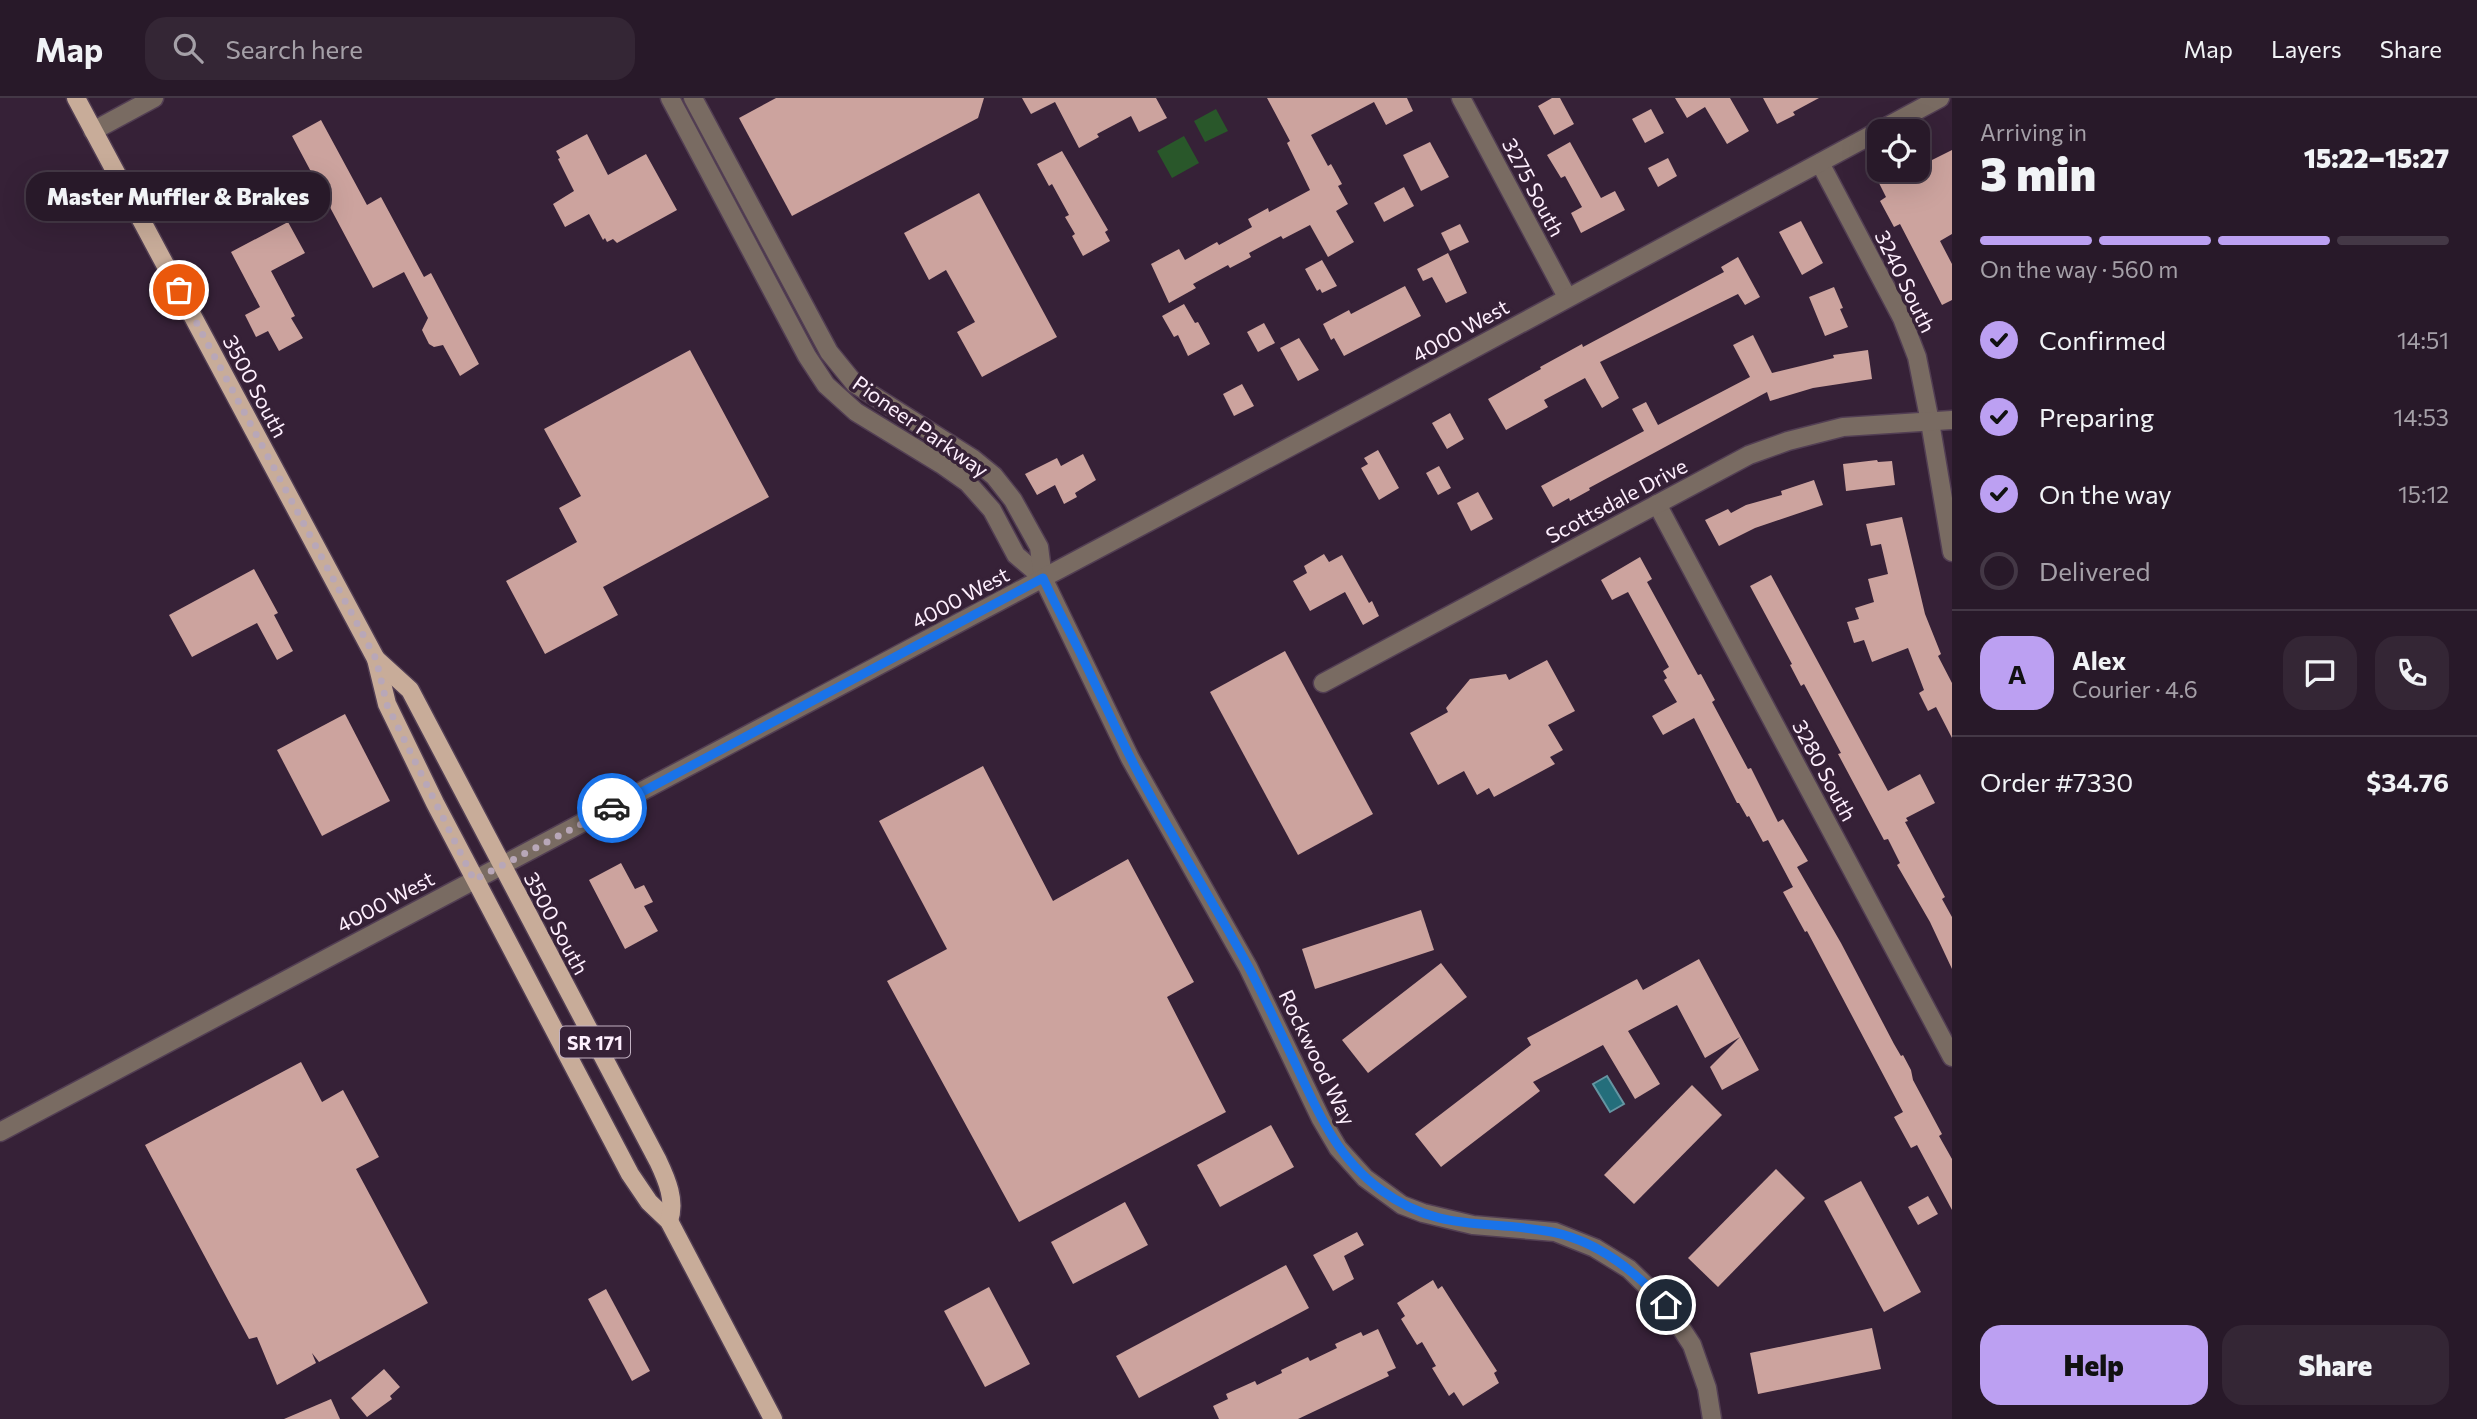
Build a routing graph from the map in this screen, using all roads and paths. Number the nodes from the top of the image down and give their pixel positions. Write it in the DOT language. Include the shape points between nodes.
graph roads {
  1 [pos="76,98"];
  2 [pos="154,98"];
  3 [pos="670,98"];
  4 [pos="693,98"];
  5 [pos="1461,98"];
  6 [pos="1940,98"];
  7 [pos="93,131"];
  8 [pos="1820,163"];
  9 [pos="1567,297"];
  10 [pos="1952,420"];
  11 [pos="1930,422"];
  12 [pos="1657,504"];
  13 [pos="1952,552"];
  14 [pos="1043,578"];
  15 [pos="376,659"];
  16 [pos="1323,683"];
  17 [pos="501,867"];
  18 [pos="474,880"];
  19 [pos="1952,1057"];
  20 [pos="0,1132"];
  21 [pos="669,1222"];
  22 [pos="773,1419"];
  23 [pos="1712,1419"];
  1 -- 7 [label="main road, 3500 South / SR 171"];
  2 -- 7 [label="street"];
  3 -- 14 [label="street, Pioneer Parkway" via="826,385 856,412 968,483 992,510 1016,555"];
  4 -- 14 [label="street, Pioneer Parkway" via="834,360 864,391 994,476 1039,547"];
  5 -- 9 [label="street, 3275 South"];
  6 -- 8 [label="street, 4000 West"];
  7 -- 15 [label="main road, 3500 South / SR 171"];
  8 -- 9 [label="street, 4000 West"];
  8 -- 11 [label="street, 3240 South" via="1902,318 1917,357"];
  9 -- 14 [label="street, 4000 West"];
  10 -- 11 [label="street, Scottsdale Drive"];
  11 -- 12 [label="street, Scottsdale Drive" via="1861,425 1788,441 1749,455"];
  11 -- 13 [label="street, 3240 South"];
  12 -- 16 [label="street, Scottsdale Drive"];
  12 -- 19 [label="street, 3280 South"];
  14 -- 17 [label="street, 4000 West"];
  14 -- 23 [label="street, Rockwood Way" via="1141,779 1248,967 1338,1148 1364,1178 1402,1205 1443,1220 1555,1232 1595,1248 1629,1269 1666,1305 1692,1345"];
  15 -- 17 [label="main road, 3500 South / SR 171" via="410,690"];
  15 -- 18 [label="main road, 3500 South / SR 171" via="387,705"];
  17 -- 18 [label="street, 4000 West"];
  17 -- 21 [label="main road, 3500 South / SR 171" via="659,1161 671,1198"];
  18 -- 20 [label="street, 4000 West"];
  18 -- 21 [label="main road, 3500 South / SR 171" via="631,1174"];
  21 -- 22 [label="main road, 3500 South / SR 171"];
}
